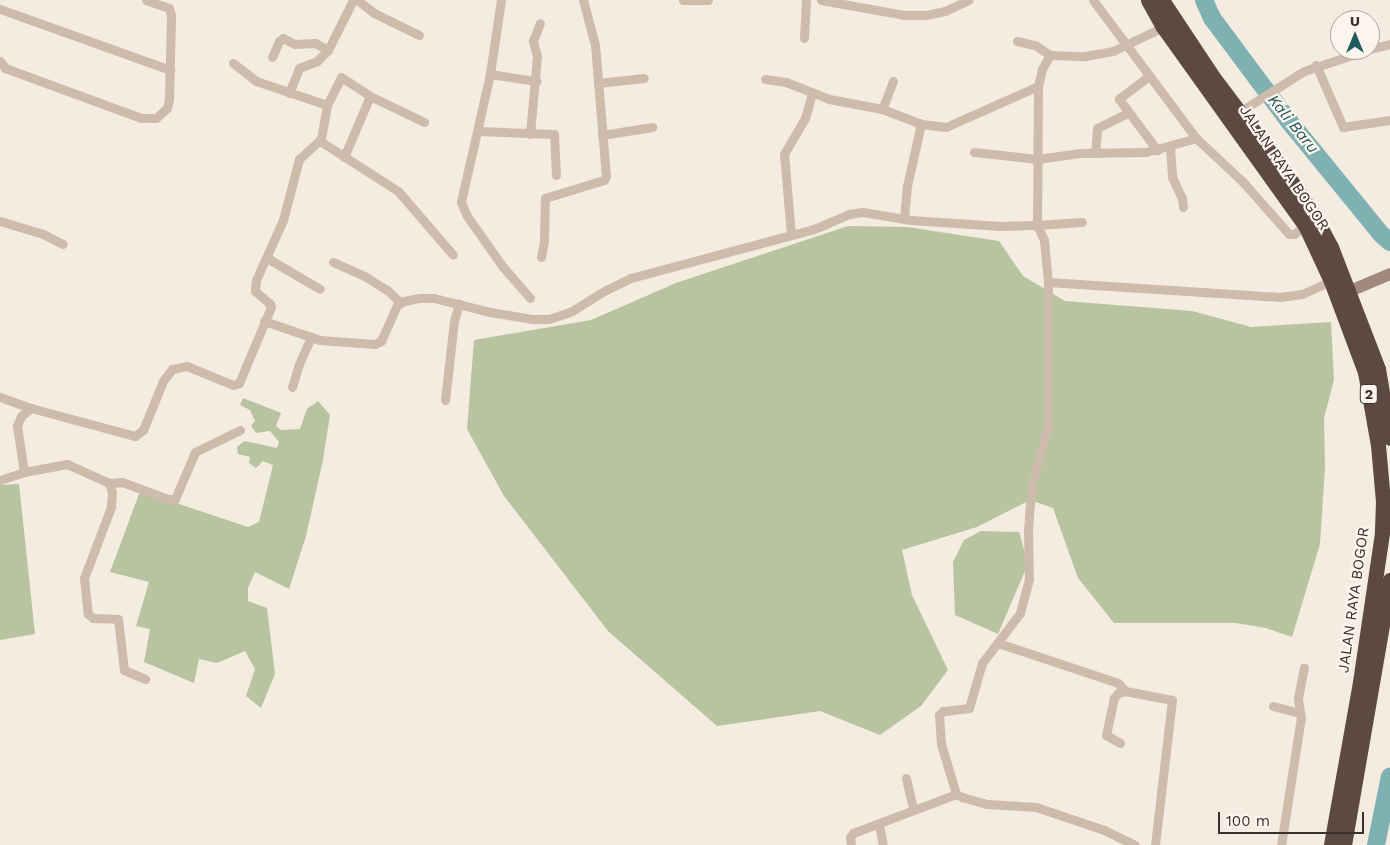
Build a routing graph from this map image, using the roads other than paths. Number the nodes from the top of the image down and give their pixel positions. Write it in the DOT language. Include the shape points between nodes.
graph roads {
  1 [pos="146,0"];
  2 [pos="355,0"];
  3 [pos="501,0"];
  4 [pos="583,0"];
  5 [pos="683,0"];
  6 [pos="708,0"];
  7 [pos="806,0"];
  8 [pos="821,0"];
  9 [pos="969,0"];
  10 [pos="1093,0"];
  11 [pos="1148,0"];
  12 [pos="1162,0"];
  13 [pos="0,9"];
  14 [pos="540,23"];
  15 [pos="1163,27"];
  16 [pos="419,35"];
  17 [pos="804,38"];
  18 [pos="1017,41"];
  19 [pos="1126,44"];
  20 [pos="328,50"];
  21 [pos="1050,55"];
  22 [pos="272,57"];
  23 [pos="1333,60"];
  24 [pos="0,61"];
  25 [pos="233,63"];
  26 [pos="1316,65"];
  27 [pos="170,70"];
  28 [pos="490,74"];
  29 [pos="1149,76"];
  30 [pos="644,78"];
  31 [pos="765,79"];
  32 [pos="536,81"];
  33 [pos="893,81"];
  34 [pos="598,83"];
  35 [pos="1038,86"];
  36 [pos="289,93"];
  37 [pos="812,93"];
  38 [pos="370,96"];
  39 [pos="327,106"];
  40 [pos="882,109"];
  41 [pos="1128,112"];
  42 [pos="1234,115"];
  43 [pos="1390,120"];
  44 [pos="424,122"];
  45 [pos="921,124"];
  46 [pos="652,127"];
  47 [pos="478,131"];
  48 [pos="530,134"];
  49 [pos="602,135"];
  50 [pos="1196,138"];
  51 [pos="320,141"];
  52 [pos="1170,147"];
  53 [pos="1158,150"];
  54 [pos="974,152"];
  55 [pos="1095,153"];
  56 [pos="344,156"];
  57 [pos="1037,159"];
  58 [pos="556,175"];
  59 [pos="1183,207"];
  60 [pos="904,219"];
  61 [pos="0,221"];
  62 [pos="1082,222"];
  63 [pos="1037,225"];
  64 [pos="1305,225"];
  65 [pos="792,235"];
  66 [pos="64,244"];
  67 [pos="453,255"];
  68 [pos="540,257"];
  69 [pos="267,258"];
  70 [pos="333,262"];
  71 [pos="1390,274"];
  72 [pos="1332,281"];
  73 [pos="1048,282"];
  74 [pos="320,289"];
  75 [pos="1350,291"];
  76 [pos="530,298"];
  77 [pos="400,302"];
  78 [pos="459,304"];
  79 [pos="264,321"];
  80 [pos="311,337"];
  81 [pos="292,386"];
  82 [pos="0,397"];
  83 [pos="446,400"];
  84 [pos="31,408"];
  85 [pos="240,430"];
  86 [pos="1390,438"];
  87 [pos="22,472"];
  88 [pos="4,480"];
  89 [pos="109,483"];
  90 [pos="1390,580"];
  91 [pos="998,643"];
  92 [pos="1304,668"];
  93 [pos="145,679"];
  94 [pos="1125,691"];
  95 [pos="1273,706"];
  96 [pos="1299,713"];
  97 [pos="1120,743"];
  98 [pos="906,778"];
  99 [pos="956,794"];
  100 [pos="913,808"];
  101 [pos="879,825"];
  102 [pos="851,845"];
  103 [pos="883,845"];
  104 [pos="1135,845"];
  105 [pos="1155,845"];
  106 [pos="1281,845"];
  107 [pos="1331,845"];
  108 [pos="1344,845"];
  1 -- 27 [label="street" via="170,11"];
  2 -- 16 [label="street"];
  2 -- 20 [label="street"];
  3 -- 28 [label="street"];
  4 -- 34 [label="street" via="595,45"];
  5 -- 6 [label="street"];
  7 -- 17 [label="street"];
  8 -- 9 [label="street" via="904,15 926,15"];
  10 -- 19 [label="street"];
  11 -- 15 [label="highway, JALAN RAYA BOGOR / 2"];
  12 -- 42 [label="highway, JALAN RAYA BOGOR / 2"];
  13 -- 27 [label="street"];
  14 -- 32 [label="street" via="534,42"];
  15 -- 19 [label="street"];
  15 -- 42 [label="highway, JALAN RAYA BOGOR / 2"];
  18 -- 21 [label="street" via="1035,45"];
  19 -- 21 [label="street" via="1113,52 1093,55"];
  19 -- 29 [label="street"];
  20 -- 22 [label="street" via="315,43 296,44 283,38"];
  20 -- 36 [label="street" via="317,60 299,68"];
  21 -- 35 [label="street"];
  23 -- 26 [label="street"];
  24 -- 27 [label="street" via="9,70 146,119 156,118 167,108"];
  25 -- 36 [label="street" via="256,81"];
  26 -- 42 [label="street"];
  26 -- 43 [label="street" via="1343,127"];
  28 -- 32 [label="street"];
  28 -- 47 [label="street"];
  29 -- 41 [label="street" via="1119,97"];
  29 -- 50 [label="street"];
  30 -- 34 [label="street"];
  31 -- 37 [label="street" via="786,82"];
  32 -- 48 [label="street"];
  33 -- 40 [label="street"];
  34 -- 49 [label="street"];
  35 -- 45 [label="street" via="946,127"];
  35 -- 57 [label="street"];
  36 -- 39 [label="street"];
  37 -- 40 [label="street"];
  37 -- 65 [label="street" via="804,118 784,154"];
  38 -- 39 [label="street" via="341,78"];
  38 -- 44 [label="street"];
  38 -- 56 [label="street"];
  39 -- 51 [label="street"];
  40 -- 45 [label="street"];
  41 -- 53 [label="street"];
  41 -- 55 [label="street" via="1097,128"];
  42 -- 64 [label="highway, JALAN RAYA BOGOR / 2"];
  42 -- 75 [label="highway, JALAN RAYA BOGOR / 2" via="1315,218 1332,247"];
  45 -- 60 [label="street" via="907,186"];
  46 -- 49 [label="street"];
  47 -- 48 [label="street"];
  47 -- 76 [label="street" via="463,190 463,207 503,267"];
  48 -- 58 [label="street" via="554,134"];
  49 -- 68 [label="street" via="605,179 558,192 544,200 544,241"];
  50 -- 52 [label="street"];
  50 -- 64 [label="street" via="1243,182 1289,234"];
  51 -- 56 [label="street"];
  51 -- 69 [label="street" via="299,159 284,220"];
  52 -- 53 [label="street"];
  52 -- 59 [label="street" via="1172,177"];
  53 -- 55 [label="street"];
  54 -- 57 [label="street"];
  55 -- 57 [label="street"];
  56 -- 67 [label="street" via="398,191"];
  57 -- 63 [label="street"];
  60 -- 63 [label="street" via="1000,226"];
  60 -- 65 [label="street" via="855,212"];
  61 -- 66 [label="street"];
  62 -- 63 [label="street"];
  63 -- 73 [label="street" via="1044,240"];
  64 -- 72 [label="highway, JALAN RAYA BOGOR / 2"];
  65 -- 78 [label="street" via="631,278 550,320"];
  69 -- 74 [label="street"];
  69 -- 79 [label="street" via="254,287 271,306"];
  70 -- 77 [label="street" via="366,277"];
  71 -- 75 [label="street"];
  72 -- 73 [label="street" via="1302,294 1280,298"];
  72 -- 107 [label="highway, JALAN RAYA BOGOR / 2" via="1365,372 1378,445 1383,501 1380,557"];
  73 -- 91 [label="street" via="1048,426 1030,503 1029,579 1020,614"];
  75 -- 86 [label="highway, JALAN RAYA BOGOR / 2" via="1378,369"];
  77 -- 78 [label="street" via="434,298"];
  77 -- 80 [label="street" via="378,344 333,343"];
  78 -- 83 [label="street" via="454,321"];
  79 -- 80 [label="street"];
  79 -- 84 [label="street" via="239,383 233,385 187,366 172,369 163,381 138,435"];
  80 -- 81 [label="street"];
  82 -- 84 [label="street"];
  84 -- 87 [label="street" via="21,416 17,426"];
  85 -- 89 [label="street" via="195,452 175,498 168,499 122,482"];
  87 -- 88 [label="street"];
  87 -- 89 [label="street" via="66,464"];
  89 -- 93 [label="street" via="111,507 84,578 88,614 93,618 118,620 124,670"];
  90 -- 108 [label="highway, JALAN RAYA BOGOR"];
  91 -- 94 [label="street" via="1118,683"];
  91 -- 99 [label="street" via="982,663 969,708 943,711 939,715 942,744"];
  92 -- 96 [label="street"];
  94 -- 97 [label="street" via="1118,692 1114,698 1106,735"];
  94 -- 105 [label="street" via="1172,700"];
  95 -- 96 [label="street"];
  96 -- 106 [label="street" via="1301,718"];
  98 -- 100 [label="street"];
  99 -- 100 [label="street"];
  99 -- 104 [label="street" via="987,804 1036,807 1104,830"];
  100 -- 101 [label="street"];
  101 -- 102 [label="street" via="853,833"];
  101 -- 103 [label="street"];
}
